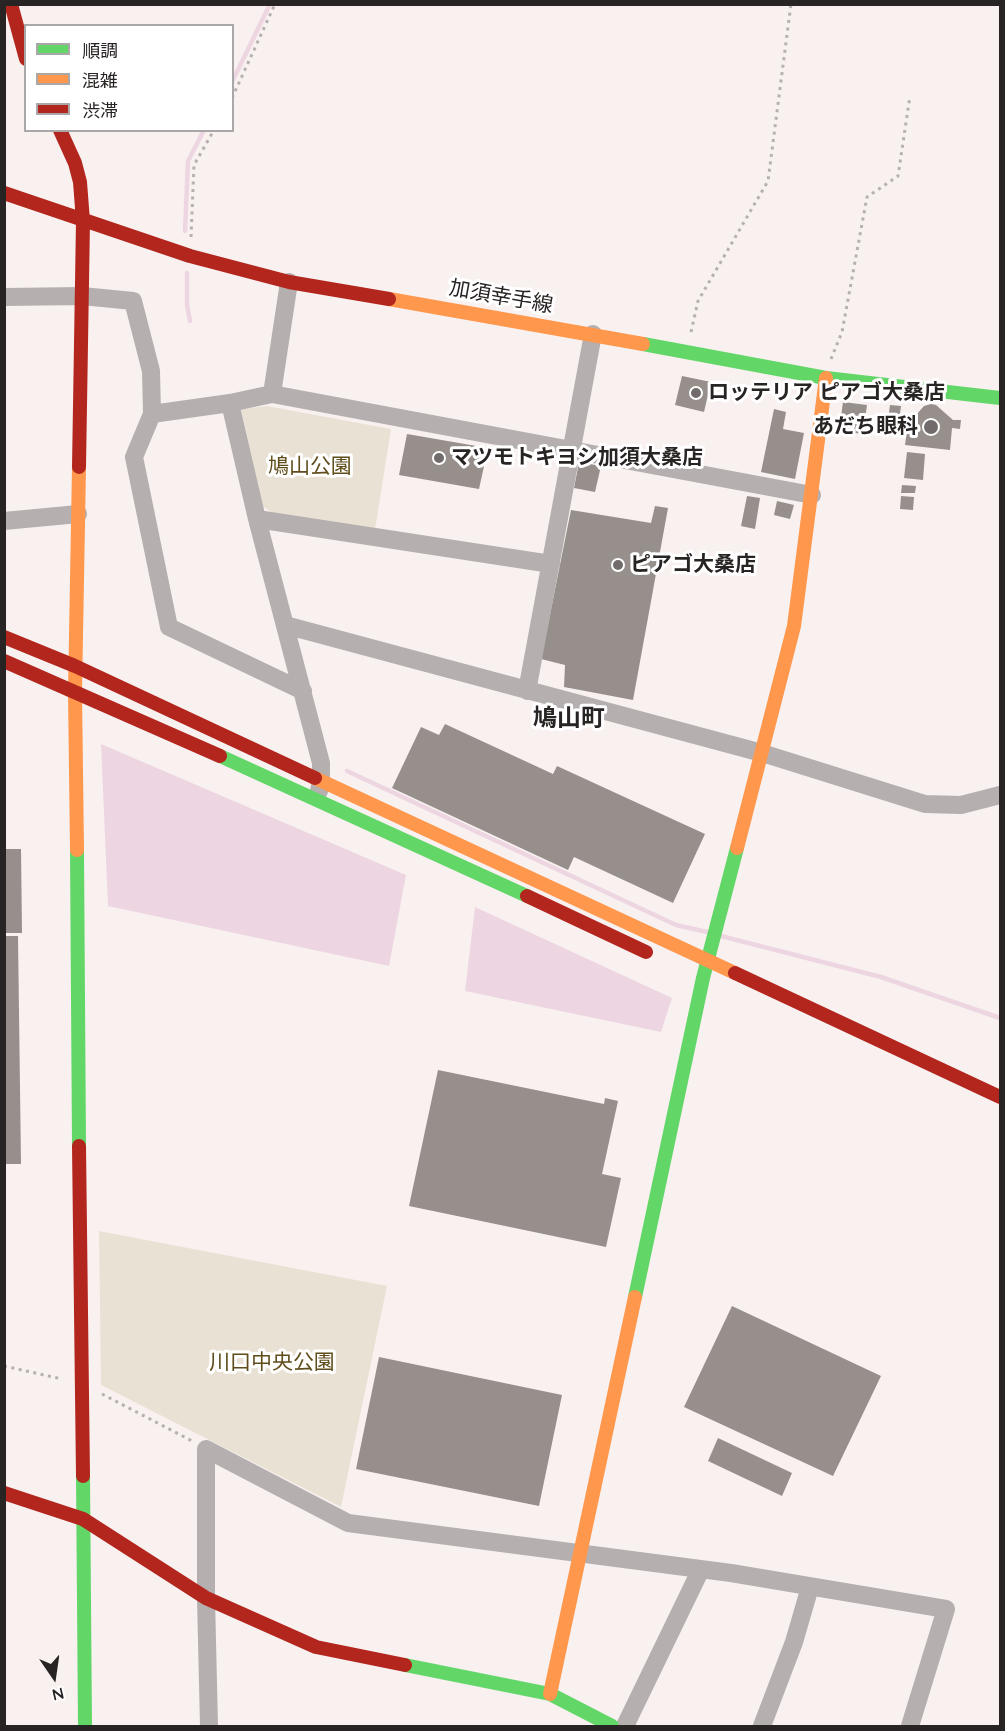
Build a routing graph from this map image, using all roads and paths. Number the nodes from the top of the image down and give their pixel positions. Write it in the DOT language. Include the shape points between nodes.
graph roads {
  1 [pos="11,4"];
  2 [pos="275,4"];
  3 [pos="791,4"];
  4 [pos="24,52"];
  5 [pos="234,94"];
  6 [pos="910,96"];
  7 [pos="61,132"];
  8 [pos="213,132"];
  9 [pos="4,193"];
  10 [pos="83,221"];
  11 [pos="190,256"];
  12 [pos="289,282"];
  13 [pos="82,296"];
  14 [pos="4,297"];
  15 [pos="593,334"];
  16 [pos="687,352"];
  17 [pos="826,378"];
  18 [pos="272,394"];
  19 [pos="1000,398"];
  20 [pos="230,403"];
  21 [pos="152,414"];
  22 [pos="571,451"];
  23 [pos="812,495"];
  24 [pos="78,514"];
  25 [pos="256,519"];
  26 [pos="4,521"];
  27 [pos="551,564"];
  28 [pos="285,625"];
  29 [pos="4,637"];
  30 [pos="4,661"];
  31 [pos="75,666"];
  32 [pos="303,691"];
  33 [pos="527,691"];
  34 [pos="75,692"];
  35 [pos="762,753"];
  36 [pos="319,790"];
  37 [pos="1000,795"];
  38 [pos="658,958"];
  39 [pos="707,961"];
  40 [pos="687,971"];
  41 [pos="707,980"];
  42 [pos="1000,1096"];
  43 [pos="4,1366"];
  44 [pos="81,1383"];
  45 [pos="206,1449"];
  46 [pos="4,1493"];
  47 [pos="83,1519"];
  48 [pos="579,1553"];
  49 [pos="701,1569"];
  50 [pos="810,1587"];
  51 [pos="206,1598"];
  52 [pos="550,1694"];
  53 [pos="85,1726"];
  54 [pos="209,1726"];
  55 [pos="612,1726"];
  56 [pos="626,1726"];
  57 [pos="762,1726"];
  58 [pos="910,1726"];
  1 -- 4 [label="street"];
  2 -- 5 [label="path"];
  3 -- 16 [label="path" via="768,181 698,302"];
  6 -- 17 [label="path" via="898,177 867,197 842,332"];
  7 -- 10 [label="street" via="80,182"];
  8 -- 11 [label="path" via="194,165"];
  9 -- 10 [label="street, 加須幸手線"];
  10 -- 11 [label="street, 加須幸手線"];
  10 -- 13 [label="street"];
  11 -- 12 [label="street, 加須幸手線"];
  12 -- 15 [label="street, 加須幸手線"];
  12 -- 18 [label="street"];
  13 -- 14 [label="street"];
  13 -- 21 [label="street" via="133,301 151,371"];
  13 -- 24 [label="street"];
  15 -- 16 [label="street, 加須幸手線"];
  15 -- 22 [label="street"];
  16 -- 17 [label="street, 加須幸手線"];
  17 -- 19 [label="street, 加須幸手線"];
  17 -- 23 [label="street"];
  18 -- 20 [label="street"];
  18 -- 22 [label="street"];
  20 -- 21 [label="street"];
  20 -- 25 [label="street"];
  21 -- 32 [label="street" via="134,457 169,627"];
  22 -- 23 [label="street"];
  22 -- 27 [label="street"];
  23 -- 35 [label="street" via="794,626"];
  24 -- 26 [label="street"];
  24 -- 31 [label="street"];
  25 -- 27 [label="street"];
  25 -- 28 [label="street"];
  27 -- 33 [label="street"];
  28 -- 32 [label="street"];
  28 -- 33 [label="street"];
  29 -- 31 [label="street"];
  30 -- 34 [label="street"];
  31 -- 34 [label="street"];
  31 -- 36 [label="street"];
  32 -- 36 [label="street" via="321,763"];
  33 -- 35 [label="street"];
  34 -- 36 [label="street"];
  34 -- 44 [label="street"];
  35 -- 37 [label="street" via="925,804 961,805"];
  35 -- 39 [label="street"];
  36 -- 38 [label="street"];
  36 -- 39 [label="street"];
  39 -- 41 [label="street"];
  39 -- 42 [label="street"];
  40 -- 41 [label="street"];
  41 -- 48 [label="street"];
  43 -- 44 [label="path"];
  44 -- 45 [label="path"];
  44 -- 47 [label="street"];
  45 -- 48 [label="street" via="348,1523"];
  45 -- 51 [label="street"];
  46 -- 47 [label="street"];
  47 -- 51 [label="street"];
  47 -- 53 [label="street"];
  48 -- 49 [label="street"];
  48 -- 52 [label="street"];
  49 -- 50 [label="street"];
  49 -- 56 [label="street"];
  50 -- 57 [label="street"];
  50 -- 58 [label="street" via="946,1609"];
  51 -- 52 [label="street" via="316,1647"];
  51 -- 54 [label="street"];
  52 -- 55 [label="street"];
}
